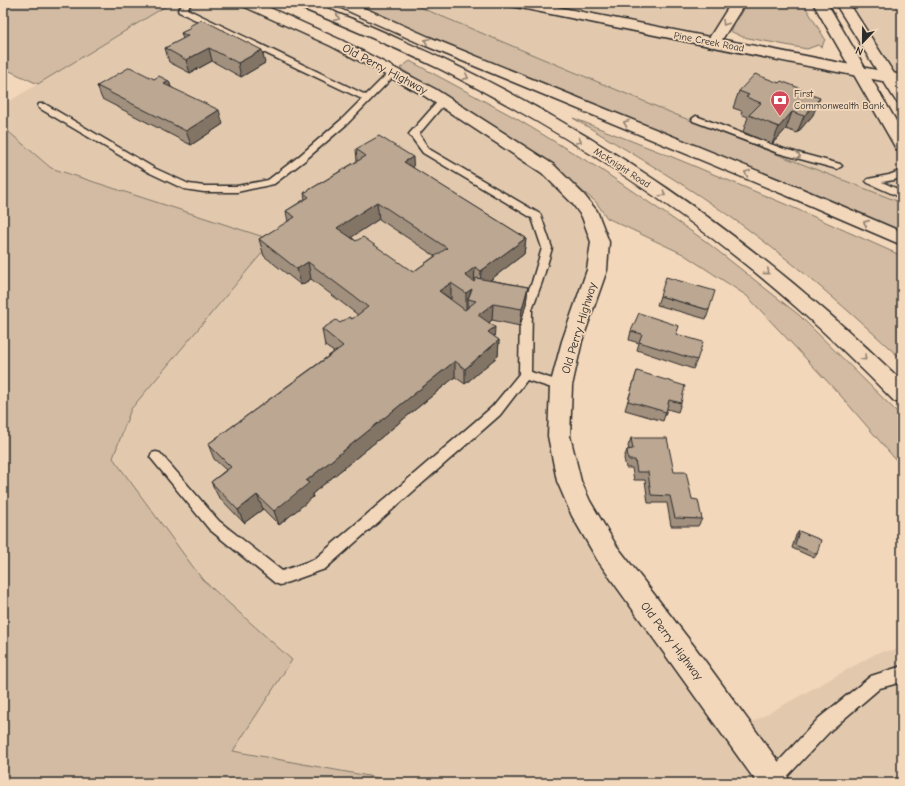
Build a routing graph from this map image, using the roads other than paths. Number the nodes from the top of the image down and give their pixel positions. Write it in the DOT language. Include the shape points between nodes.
graph roads {
  1 [pos="188,3"];
  2 [pos="248,3"];
  3 [pos="301,3"];
  4 [pos="342,3"];
  5 [pos="516,3"];
  6 [pos="738,3"];
  7 [pos="820,3"];
  8 [pos="842,3"];
  9 [pos="713,43"];
  10 [pos="394,72"];
  11 [pos="860,72"];
  12 [pos="896,79"];
  13 [pos="902,98"];
  14 [pos="368,99"];
  15 [pos="443,101"];
  16 [pos="42,106"];
  17 [pos="696,119"];
  18 [pos="902,145"];
  19 [pos="837,166"];
  20 [pos="902,173"];
  21 [pos="902,195"];
  22 [pos="902,239"];
  23 [pos="525,375"];
  24 [pos="561,386"];
  25 [pos="902,395"];
  26 [pos="156,457"];
  27 [pos="902,674"];
  28 [pos="774,781"];
  1 -- 14 [label="lane" via="182,10"];
  2 -- 10 [label="main road, Old Perry Highway"];
  3 -- 25 [label="main road, McKnight Road, one-way" via="467,77 637,177 722,236 761,267 829,325"];
  22 -- 4 [label="main road, one-way" via="424,40"];
  5 -- 9 [label="main road, Pine Creek Road"];
  6 -- 9 [label="main road, one-way"];
  7 -- 11 [label="main road"];
  8 -- 12 [label="main road"];
  9 -- 11 [label="main road, Pine Creek Road"];
  10 -- 14 [label="lane"];
  10 -- 15 [label="main road, Old Perry Highway"];
  11 -- 12 [label="main road, Pine Creek Road"];
  11 -- 18 [label="main road"];
  12 -- 13 [label="main road"];
  14 -- 16 [label="lane" via="301,159 271,182 237,190 187,186 151,170"];
  15 -- 23 [label="lane" via="414,134 426,151 536,216 547,248 526,309"];
  15 -- 24 [label="main road, Old Perry Highway" via="548,169 591,215 600,242 597,270 572,341"];
  17 -- 19 [label="lane, one-way" via="781,152"];
  20 -- 21 [label="lane" via="892,178 871,181"];
  23 -- 24 [label="lane"];
  23 -- 26 [label="lane" via="496,411 320,564 280,578 214,525"];
  24 -- 28 [label="main road, Old Perry Highway" via="559,436 569,481 581,508 607,553"];
  27 -- 28 [label="lane" via="876,681 825,724"];
}
